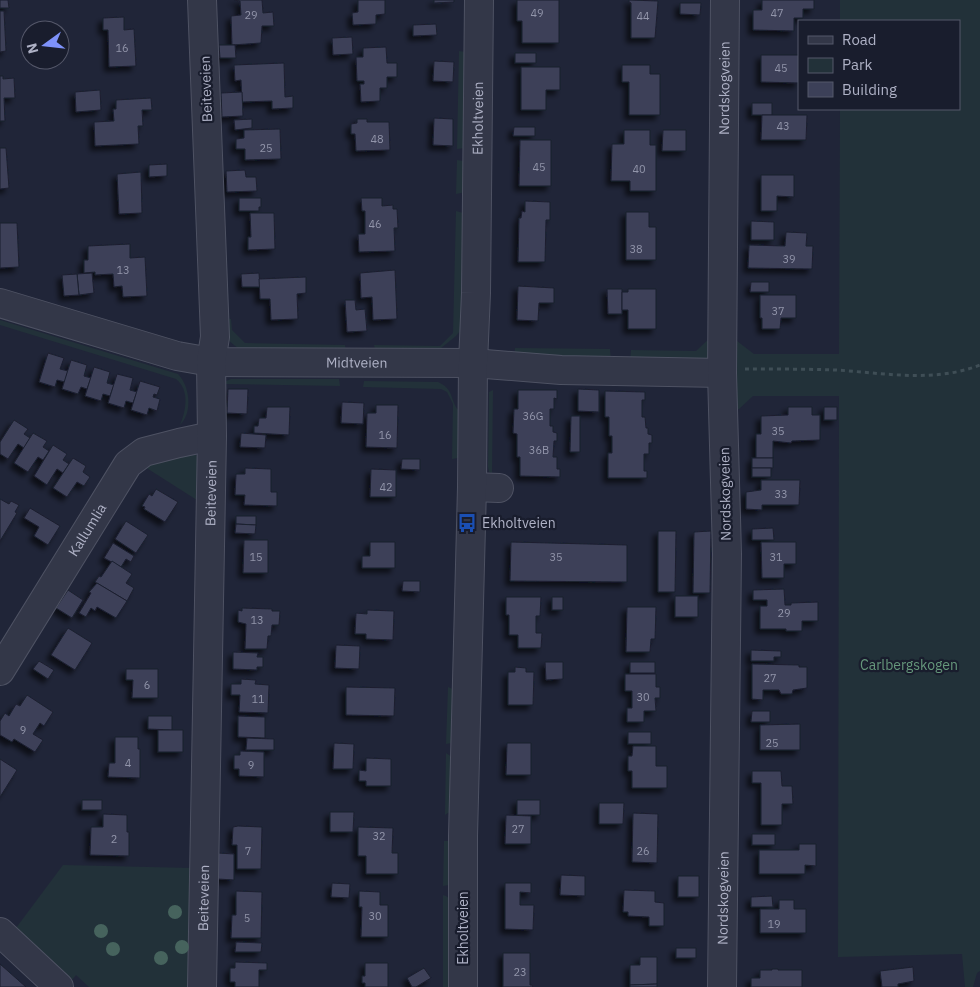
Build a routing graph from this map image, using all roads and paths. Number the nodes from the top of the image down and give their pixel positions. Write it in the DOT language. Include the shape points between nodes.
graph roads {
  1 [pos="202,0"];
  2 [pos="479,0"];
  3 [pos="725,0"];
  4 [pos="0,303"];
  5 [pos="211,362"];
  6 [pos="473,363"];
  7 [pos="980,365"];
  8 [pos="722,373"];
  9 [pos="212,436"];
  10 [pos="472,487"];
  11 [pos="500,488"];
  12 [pos="0,671"];
  13 [pos="0,932"];
  14 [pos="60,987"];
  15 [pos="202,987"];
  16 [pos="463,987"];
  17 [pos="722,987"];
  1 -- 5 [label="street, Beiteveien" via="215,337"];
  2 -- 6 [label="street, Ekholtveien"];
  3 -- 8 [label="street, Nordskogveien"];
  4 -- 5 [label="street, Midtveien" via="177,356"];
  5 -- 6 [label="street, Midtveien"];
  5 -- 9 [label="street, Beiteveien"];
  6 -- 8 [label="street, Midtveien" via="561,370"];
  6 -- 10 [label="street, Ekholtveien"];
  7 -- 8 [label="path" via="942,375 748,368"];
  8 -- 17 [label="street, Nordskogveien" via="726,554"];
  9 -- 12 [label="street, Kallumlia" via="144,452 128,464"];
  9 -- 15 [label="street, Beiteveien"];
  10 -- 11 [label="street"];
  10 -- 16 [label="street, Ekholtveien" via="463,836"];
  13 -- 14 [label="street"];
}
